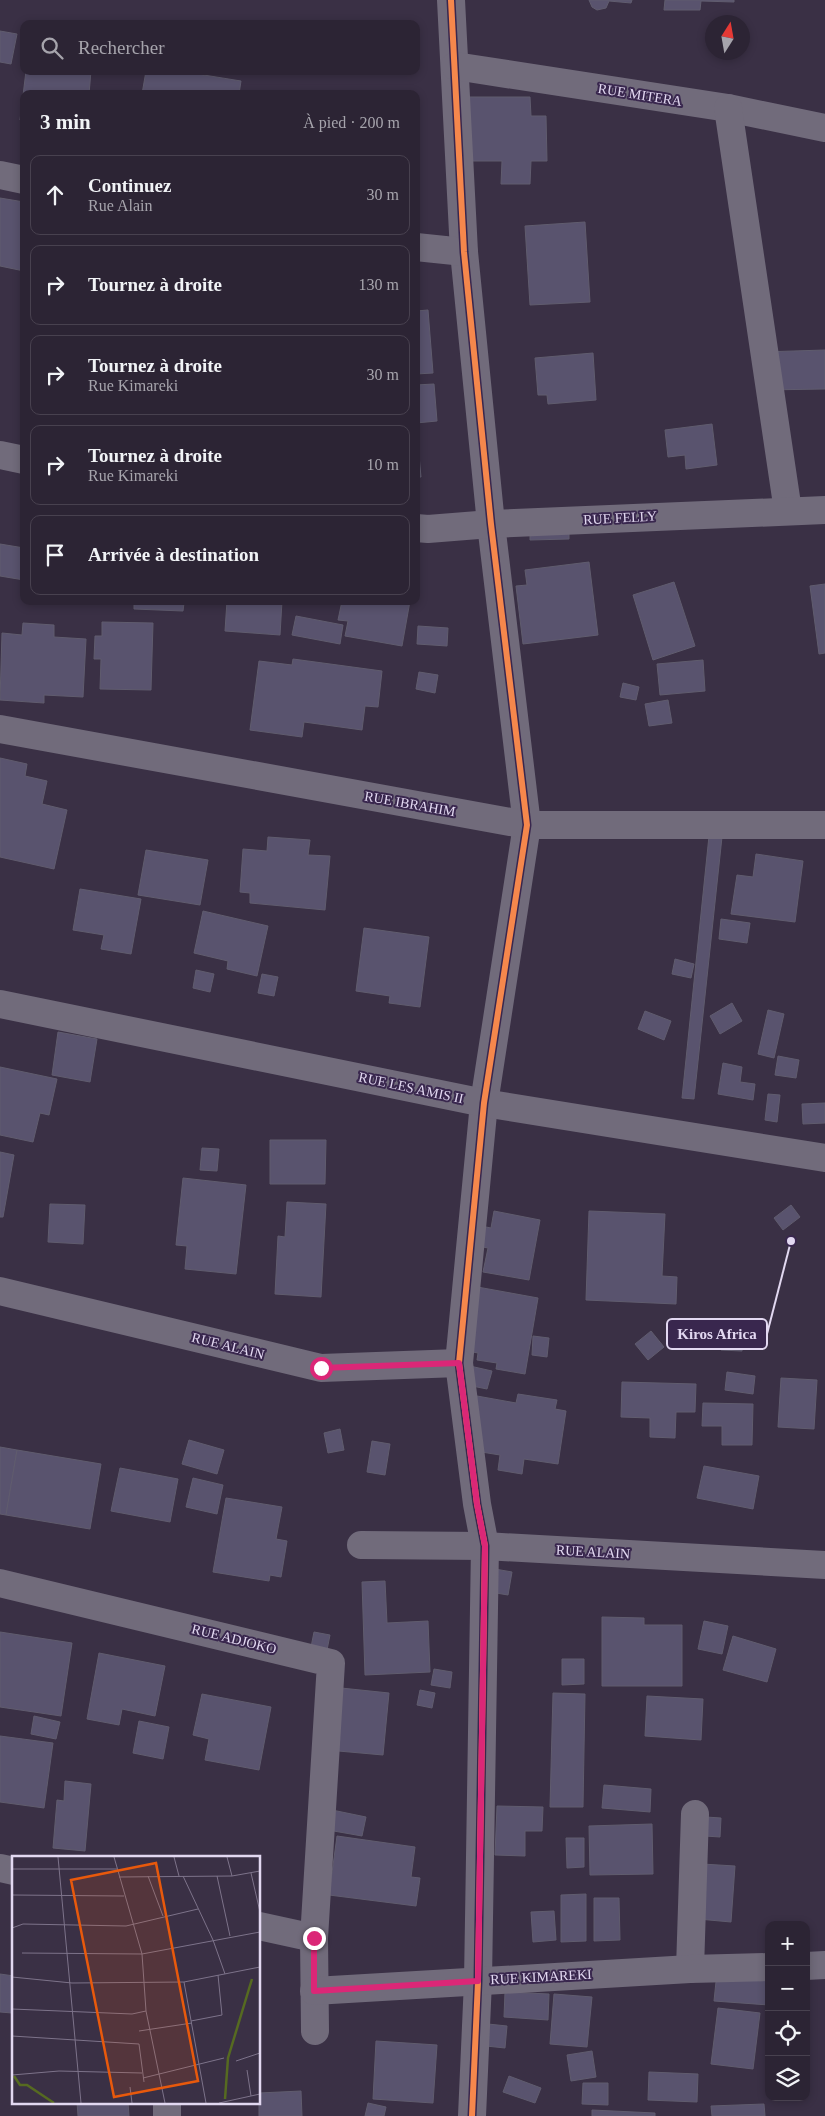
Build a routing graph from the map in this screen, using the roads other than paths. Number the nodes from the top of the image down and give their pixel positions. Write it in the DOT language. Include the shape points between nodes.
graph roads {
  1 [pos="451,0"];
  2 [pos="455,66"];
  3 [pos="728,108"];
  4 [pos="825,128"];
  5 [pos="0,175"];
  6 [pos="20,179"];
  7 [pos="420,247"];
  8 [pos="464,252"];
  9 [pos="0,455"];
  10 [pos="20,459"];
  11 [pos="825,510"];
  12 [pos="788,511"];
  13 [pos="491,524"];
  14 [pos="420,529"];
  15 [pos="0,729"];
  16 [pos="527,825"];
  17 [pos="825,825"];
  18 [pos="0,1004"];
  19 [pos="484,1103"];
  20 [pos="825,1158"];
  21 [pos="0,1291"];
  22 [pos="459,1363"];
  23 [pos="361,1546"];
  24 [pos="485,1546"];
  25 [pos="825,1565"];
  26 [pos="0,1583"];
  27 [pos="695,1814"];
  28 [pos="260,1926"];
  29 [pos="314,1938"];
  30 [pos="825,1965"];
  31 [pos="810,1966"];
  32 [pos="765,1967"];
  33 [pos="690,1969"];
  34 [pos="478,1981"];
  35 [pos="314,1991"];
  36 [pos="315,2031"];
  37 [pos="472,2116"];
  1 -- 2 [label="street"];
  2 -- 3 [label="street, RUE MITERA"];
  2 -- 8 [label="street"];
  3 -- 4 [label="street, RUE MITERA"];
  3 -- 12 [label="street"];
  5 -- 6 [label="street"];
  7 -- 8 [label="street"];
  8 -- 13 [label="street"];
  9 -- 10 [label="street"];
  11 -- 12 [label="street, RUE FELLY"];
  12 -- 13 [label="street, RUE FELLY"];
  13 -- 14 [label="street, RUE FELLY"];
  13 -- 16 [label="street"];
  15 -- 16 [label="street, RUE IBRAHIM"];
  16 -- 17 [label="street, RUE IBRAHIM"];
  16 -- 19 [label="street"];
  18 -- 19 [label="street, RUE LES AMIS II"];
  19 -- 20 [label="street, RUE LES AMIS II"];
  19 -- 22 [label="street"];
  21 -- 22 [label="street, RUE ALAIN" via="321,1368"];
  22 -- 24 [label="street"];
  23 -- 24 [label="street, RUE ALAIN"];
  24 -- 25 [label="street, RUE ALAIN"];
  24 -- 34 [label="street"];
  26 -- 29 [label="street, RUE ADJOKO" via="331,1663"];
  27 -- 33 [label="street"];
  28 -- 29 [label="street"];
  29 -- 35 [label="street"];
  30 -- 31 [label="street"];
  32 -- 33 [label="street, RUE KIMAREKI"];
  33 -- 34 [label="street, RUE KIMAREKI"];
  34 -- 35 [label="street, RUE KIMAREKI"];
  34 -- 37 [label="street"];
  35 -- 36 [label="street"];
}
